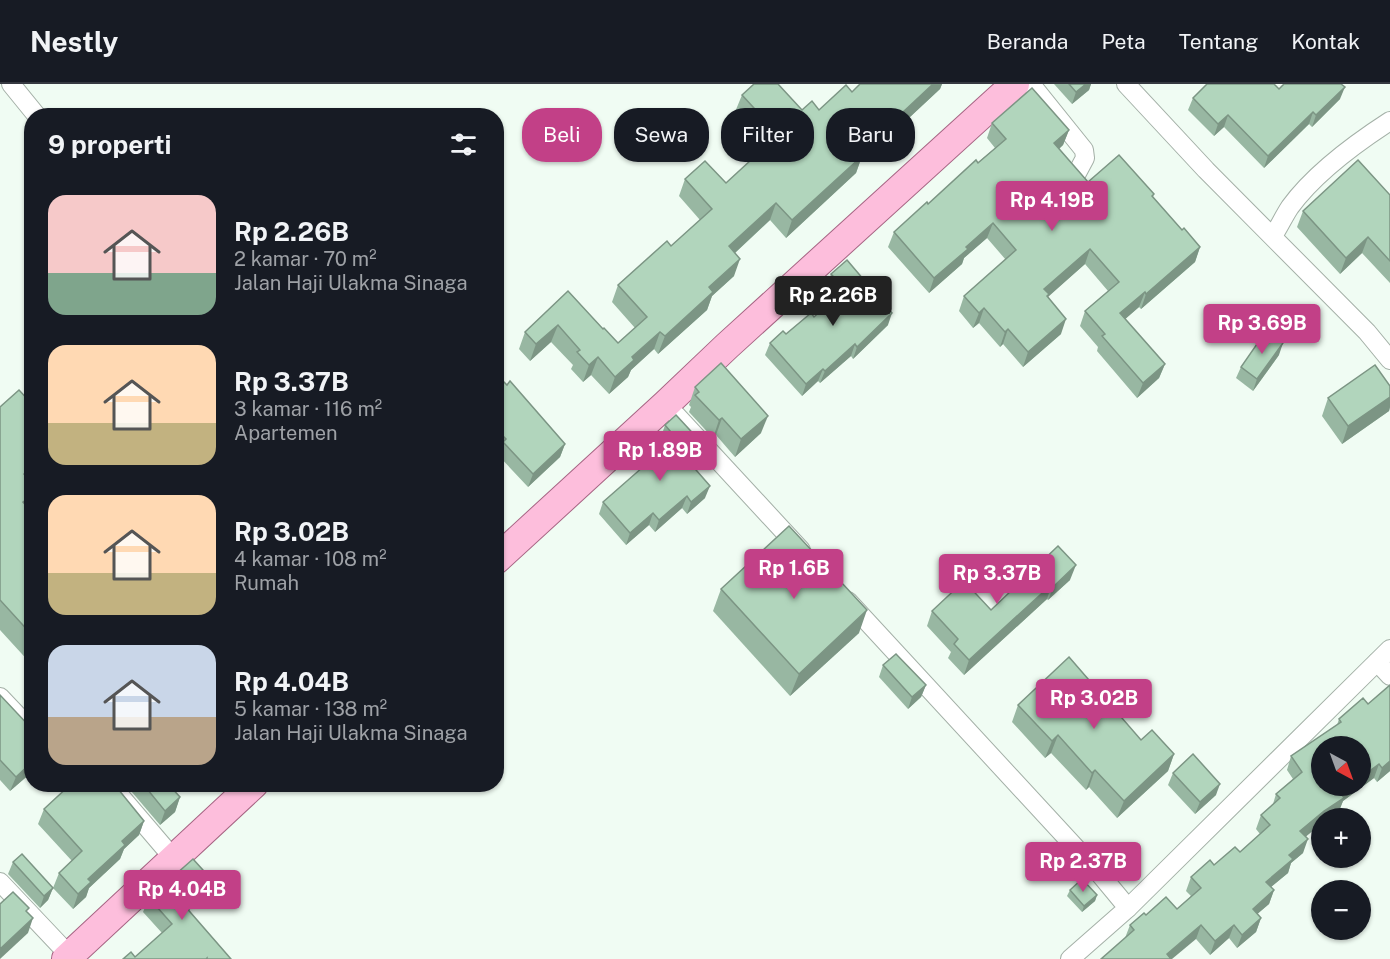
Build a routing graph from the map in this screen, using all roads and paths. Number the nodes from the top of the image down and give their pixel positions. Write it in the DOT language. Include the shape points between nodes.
graph roads {
  1 [pos="11,84"];
  2 [pos="1015,84"];
  3 [pos="1031,84"];
  4 [pos="1126,84"];
  5 [pos="30,108"];
  6 [pos="1390,121"];
  7 [pos="1077,173"];
  8 [pos="1273,236"];
  9 [pos="1390,360"];
  10 [pos="666,404"];
  11 [pos="504,553"];
  12 [pos="811,560"];
  13 [pos="835,586"];
  14 [pos="1390,649"];
  15 [pos="1377,662"];
  16 [pos="1390,676"];
  17 [pos="0,697"];
  18 [pos="24,718"];
  19 [pos="117,792"];
  20 [pos="245,792"];
  21 [pos="174,859"];
  22 [pos="0,882"];
  23 [pos="1128,908"];
  24 [pos="68,957"];
  25 [pos="1074,958"];
  1 -- 5 [label="street"];
  2 -- 10 [label="main road"];
  3 -- 7 [label="street" via="1084,150 1085,158"];
  4 -- 8 [label="street"];
  6 -- 8 [label="street" via="1317,179 1290,207"];
  8 -- 9 [label="street"];
  10 -- 11 [label="main road"];
  10 -- 12 [label="street"];
  13 -- 23 [label="street"];
  14 -- 15 [label="street"];
  15 -- 16 [label="street"];
  15 -- 23 [label="street"];
  17 -- 18 [label="street"];
  19 -- 21 [label="street"];
  20 -- 21 [label="main road"];
  21 -- 24 [label="main road"];
  22 -- 24 [label="street"];
  23 -- 25 [label="street"];
}
